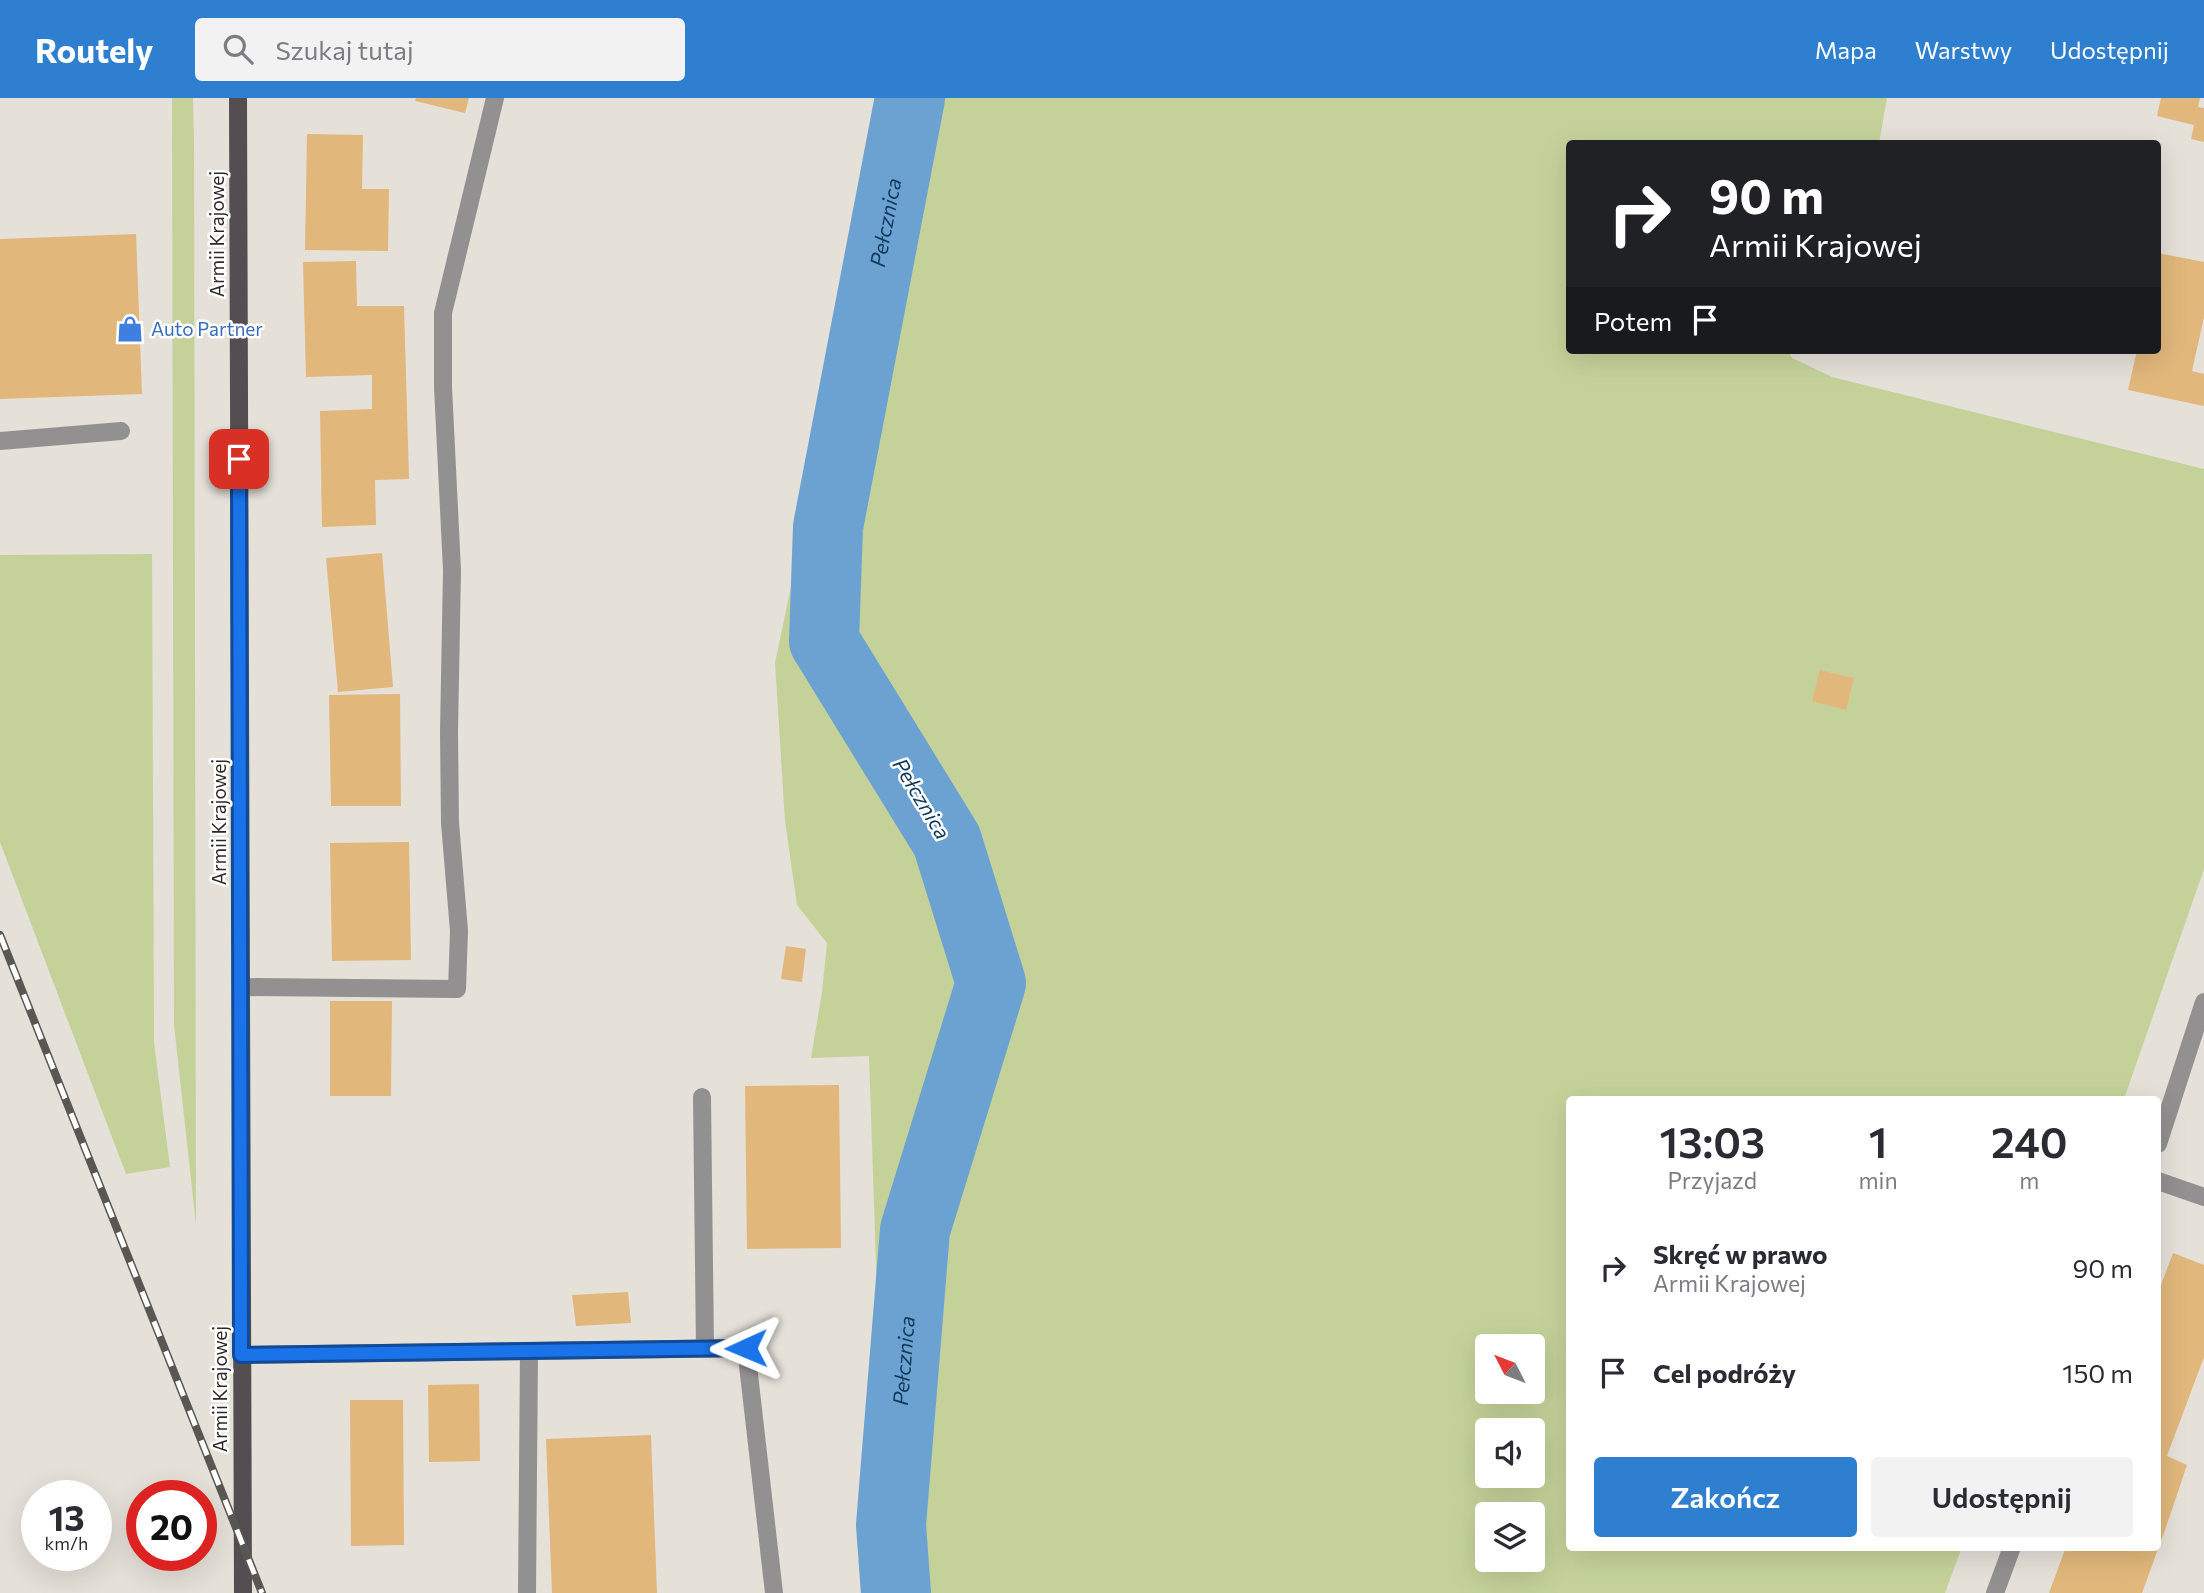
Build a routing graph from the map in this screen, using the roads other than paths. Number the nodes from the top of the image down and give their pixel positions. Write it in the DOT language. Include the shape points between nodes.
graph roads {
  1 [pos="238,98"];
  2 [pos="495,98"];
  3 [pos="121,431"];
  4 [pos="0,441"];
  5 [pos="241,987"];
  6 [pos="2204,1002"];
  7 [pos="702,1097"];
  8 [pos="2161,1135"];
  9 [pos="2161,1182"];
  10 [pos="2204,1197"];
  11 [pos="705,1349"];
  12 [pos="529,1351"];
  13 [pos="241,1355"];
  14 [pos="2011,1551"];
  15 [pos="243,1593"];
  16 [pos="527,1593"];
  17 [pos="774,1593"];
  18 [pos="1995,1593"];
  1 -- 5 [label="main road, Armii Krajowej"];
  2 -- 5 [label="street" via="443,313 452,570 450,823 457,989"];
  3 -- 4 [label="street"];
  5 -- 13 [label="main road, Armii Krajowej"];
  6 -- 8 [label="street"];
  7 -- 11 [label="street"];
  9 -- 10 [label="street"];
  11 -- 12 [label="street"];
  11 -- 17 [label="street" via="746,1348"];
  12 -- 13 [label="street"];
  12 -- 16 [label="street"];
  13 -- 15 [label="main road, Armii Krajowej"];
  14 -- 18 [label="street"];
}
